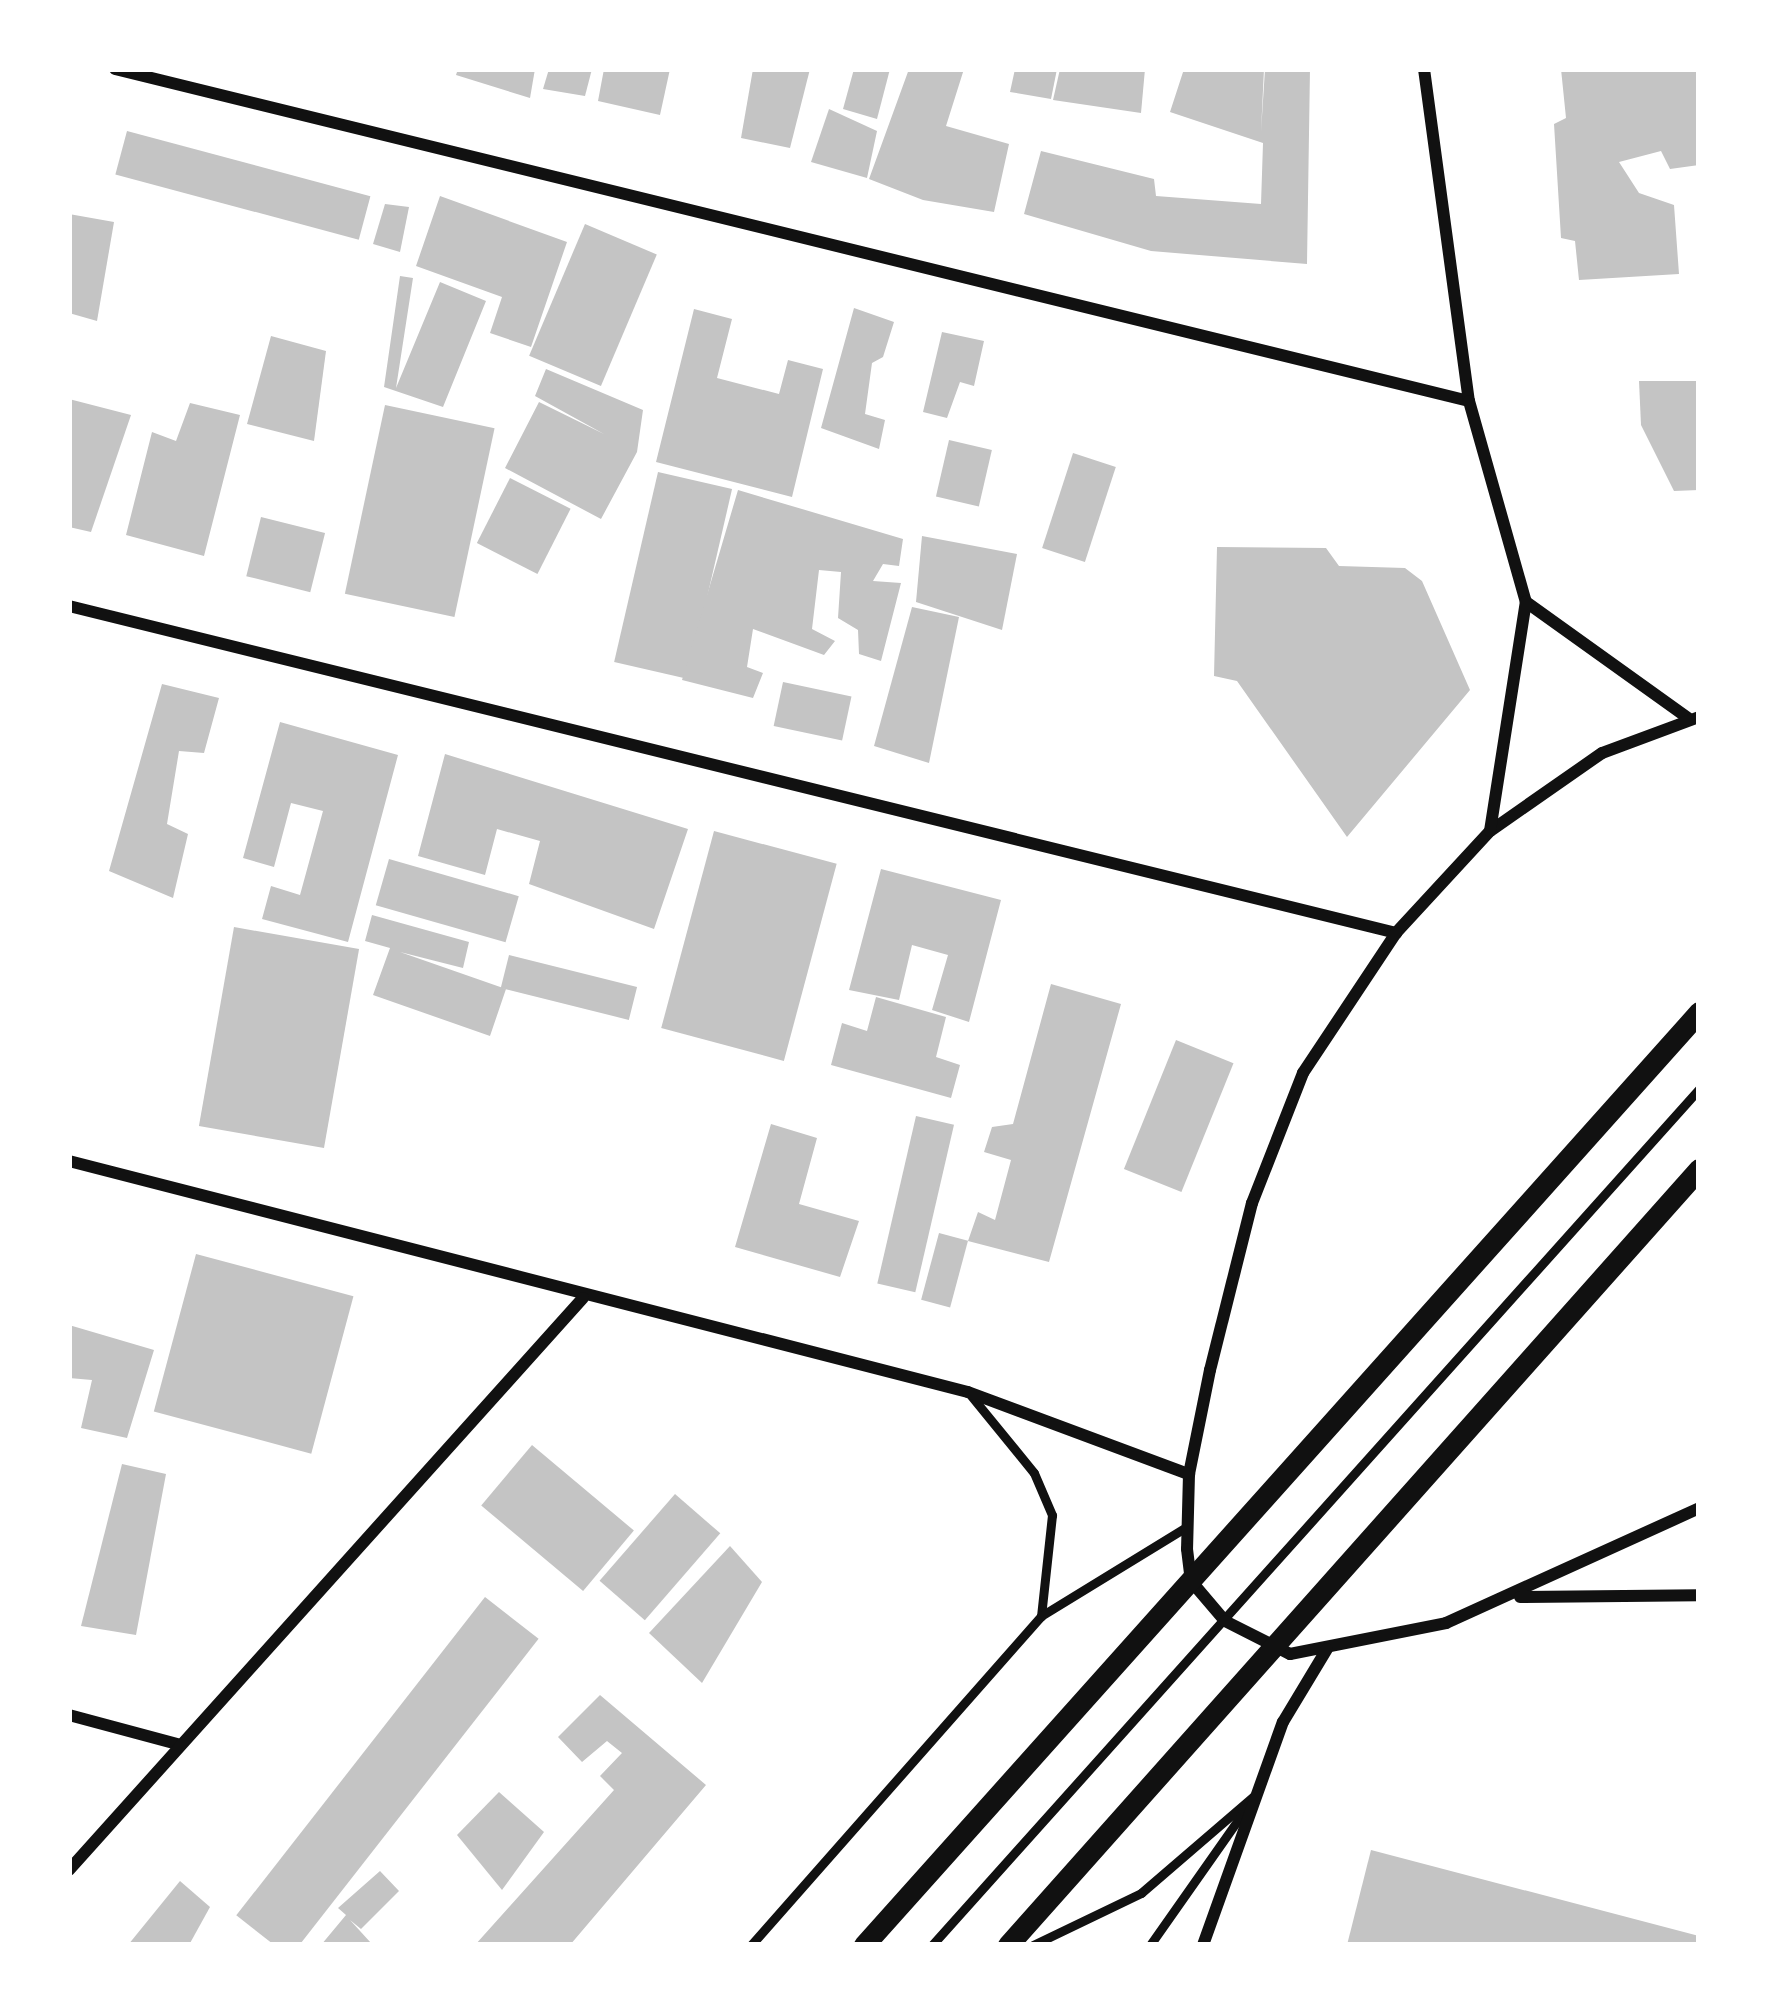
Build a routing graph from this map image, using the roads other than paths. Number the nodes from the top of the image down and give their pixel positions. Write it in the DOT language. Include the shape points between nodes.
graph roads {
  1 [pos="115,69"];
  2 [pos="1424,69"];
  3 [pos="1469,401"];
  4 [pos="1526,602"];
  5 [pos="69,606"];
  6 [pos="1694,717"];
  7 [pos="1490,831"];
  8 [pos="1396,933"];
  9 [pos="1699,1012"];
  10 [pos="1699,1089"];
  11 [pos="69,1162"];
  12 [pos="1699,1169"];
  13 [pos="583,1298"];
  14 [pos="968,1392"];
  15 [pos="1189,1474"];
  16 [pos="1699,1508"];
  17 [pos="1188,1526"];
  18 [pos="1191,1581"];
  19 [pos="1699,1595"];
  20 [pos="1507,1598"];
  21 [pos="1041,1616"];
  22 [pos="1226,1621"];
  23 [pos="1272,1647"];
  24 [pos="1328,1649"];
  25 [pos="69,1715"];
  26 [pos="177,1744"];
  27 [pos="1255,1795"];
  28 [pos="69,1870"];
  29 [pos="751,1945"];
  30 [pos="864,1945"];
  31 [pos="932,1945"];
  32 [pos="1008,1945"];
  33 [pos="1033,1945"];
  34 [pos="1150,1945"];
  35 [pos="1203,1945"];
  1 -- 3 [label="street"];
  2 -- 3 [label="street"];
  3 -- 4 [label="street"];
  4 -- 6 [label="street"];
  4 -- 7 [label="street"];
  5 -- 8 [label="street"];
  6 -- 7 [label="street" via="1602,753"];
  7 -- 8 [label="street"];
  8 -- 15 [label="street" via="1303,1073 1252,1203"];
  9 -- 18 [label="street"];
  10 -- 22 [label="lane"];
  11 -- 13 [label="street"];
  12 -- 23 [label="street"];
  13 -- 14 [label="street"];
  13 -- 26 [label="street"];
  14 -- 15 [label="street"];
  14 -- 21 [label="lane" via="1034,1472 1052,1515"];
  15 -- 17 [label="street"];
  16 -- 20 [label="street"];
  17 -- 18 [label="street"];
  17 -- 21 [label="lane"];
  18 -- 22 [label="street"];
  18 -- 30 [label="street"];
  19 -- 20 [label="street"];
  20 -- 24 [label="street" via="1446,1623"];
  21 -- 29 [label="lane"];
  22 -- 23 [label="street"];
  22 -- 31 [label="lane"];
  23 -- 24 [label="street"];
  23 -- 32 [label="street"];
  24 -- 27 [label="street" via="1283,1722"];
  25 -- 26 [label="street"];
  26 -- 28 [label="street"];
  27 -- 33 [label="lane" via="1142,1893"];
  27 -- 34 [label="lane"];
  27 -- 35 [label="street"];
}
